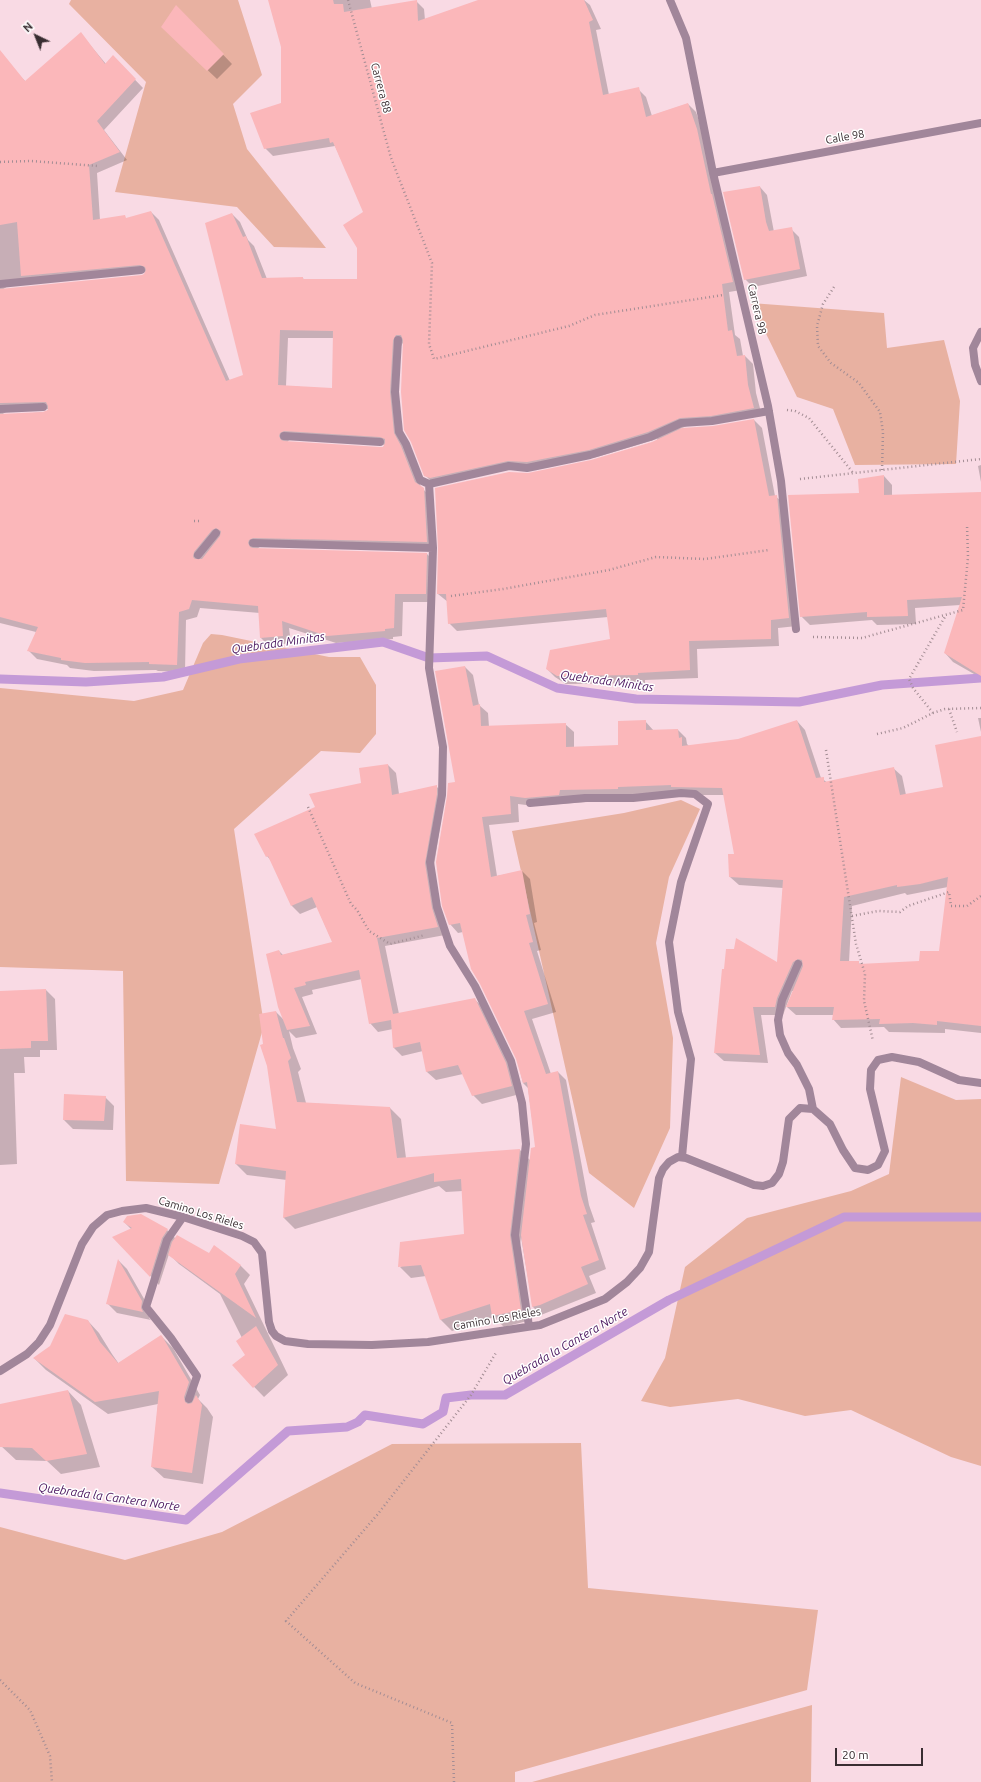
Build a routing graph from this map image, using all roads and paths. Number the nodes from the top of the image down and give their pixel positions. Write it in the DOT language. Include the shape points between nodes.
graph roads {
  1 [pos="348,0"];
  2 [pos="670,0"];
  3 [pos="981,123"];
  4 [pos="0,162"];
  5 [pos="98,166"];
  6 [pos="713,173"];
  7 [pos="140,270"];
  8 [pos="0,284"];
  9 [pos="834,287"];
  10 [pos="742,292"];
  11 [pos="981,332"];
  12 [pos="398,340"];
  13 [pos="981,381"];
  14 [pos="43,406"];
  15 [pos="0,409"];
  16 [pos="768,409"];
  17 [pos="284,436"];
  18 [pos="380,442"];
  19 [pos="981,459"];
  20 [pos="778,467"];
  21 [pos="882,471"];
  22 [pos="854,474"];
  23 [pos="429,484"];
  24 [pos="967,525"];
  25 [pos="216,532"];
  26 [pos="253,543"];
  27 [pos="788,546"];
  28 [pos="433,548"];
  29 [pos="198,554"];
  30 [pos="431,599"];
  31 [pos="946,615"];
  32 [pos="796,629"];
  33 [pos="981,708"];
  34 [pos="949,709"];
  35 [pos="933,713"];
  36 [pos="957,732"];
  37 [pos="877,734"];
  38 [pos="826,750"];
  39 [pos="530,803"];
  40 [pos="308,807"];
  41 [pos="981,896"];
  42 [pos="852,916"];
  43 [pos="444,930"];
  44 [pos="798,964"];
  45 [pos="878,1060"];
  46 [pos="981,1084"];
  47 [pos="813,1108"];
  48 [pos="682,1158"];
  49 [pos="183,1217"];
  50 [pos="529,1326"];
  51 [pos="510,1329"];
  52 [pos="0,1371"];
  53 [pos="189,1398"];
  54 [pos="0,1680"];
  55 [pos="52,1782"];
  56 [pos="454,1782"];
  1 -- 10 [label="path, Carrera 88" via="391,158 432,263 429,344 434,359 569,326 594,315"];
  2 -- 6 [label="street, Carrera 98" via="686,38"];
  3 -- 6 [label="street, Calle 98"];
  4 -- 5 [label="path" via="31,161"];
  6 -- 10 [label="street, Carrera 98"];
  7 -- 8 [label="street"];
  9 -- 21 [label="path" via="823,304 819,318 818,346 831,363 860,383 880,412 884,432"];
  10 -- 16 [label="street, Carrera 98"];
  11 -- 13 [label="street" via="973,348 975,365"];
  12 -- 23 [label="street" via="395,392 400,432 420,480"];
  14 -- 15 [label="street"];
  16 -- 20 [label="street, Carrera 98"];
  16 -- 22 [label="path" via="795,411 809,418"];
  16 -- 23 [label="street" via="712,421 681,423 650,437 590,455 527,468 509,466"];
  17 -- 18 [label="street"];
  19 -- 21 [label="path"];
  20 -- 22 [label="path" via="785,468 791,479"];
  20 -- 27 [label="street, Carrera 98"];
  21 -- 22 [label="path"];
  23 -- 28 [label="street"];
  24 -- 31 [label="path" via="968,557 963,610"];
  25 -- 29 [label="street"];
  26 -- 28 [label="street"];
  27 -- 30 [label="path" via="705,559 656,557 609,570"];
  27 -- 32 [label="street, Carrera 98"];
  28 -- 30 [label="street"];
  30 -- 43 [label="street" via="428,668 442,747 442,795 430,862 437,907"];
  31 -- 32 [label="path" via="862,638 807,637"];
  31 -- 35 [label="path" via="909,679"];
  33 -- 34 [label="path"];
  34 -- 35 [label="path"];
  34 -- 36 [label="path"];
  35 -- 37 [label="path" via="902,728"];
  38 -- 42 [label="path"];
  39 -- 48 [label="street" via="681,793 695,794 708,804 681,882 669,942 677,1006 691,1059"];
  40 -- 43 [label="path" via="351,904 369,931 390,944"];
  41 -- 42 [label="path" via="967,906 952,906 948,892 908,906 900,912 878,911"];
  42 -- 45 [label="path" via="856,944 865,974 864,1001"];
  43 -- 50 [label="street" via="450,946 475,986 511,1061 522,1102 526,1144 515,1235"];
  44 -- 47 [label="street" via="782,1000 778,1020 780,1035 809,1089"];
  45 -- 46 [label="street" via="892,1057 919,1062 959,1080"];
  45 -- 47 [label="street" via="871,1070 870,1089 885,1151 878,1165 868,1170 854,1168 830,1124"];
  47 -- 48 [label="street" via="800,1108 789,1119 783,1162 779,1174 772,1183 754,1185"];
  48 -- 50 [label="street, Camino Los Rieles" via="678,1157 669,1162 659,1178 649,1252 640,1268 605,1300 540,1325"];
  49 -- 51 [label="street, Camino Los Rieles" via="254,1242 262,1253 269,1322 276,1336 285,1341 372,1345 428,1342"];
  49 -- 52 [label="street, Camino Los Rieles" via="146,1208 107,1215 93,1227 82,1244 50,1325 39,1342 27,1354"];
  49 -- 53 [label="street" via="167,1240 146,1307 197,1376"];
  50 -- 51 [label="street, Camino Los Rieles"];
  51 -- 56 [label="path" via="471,1395 377,1515 286,1621 355,1683 452,1723"];
  54 -- 55 [label="path" via="30,1710 50,1756"];
}
